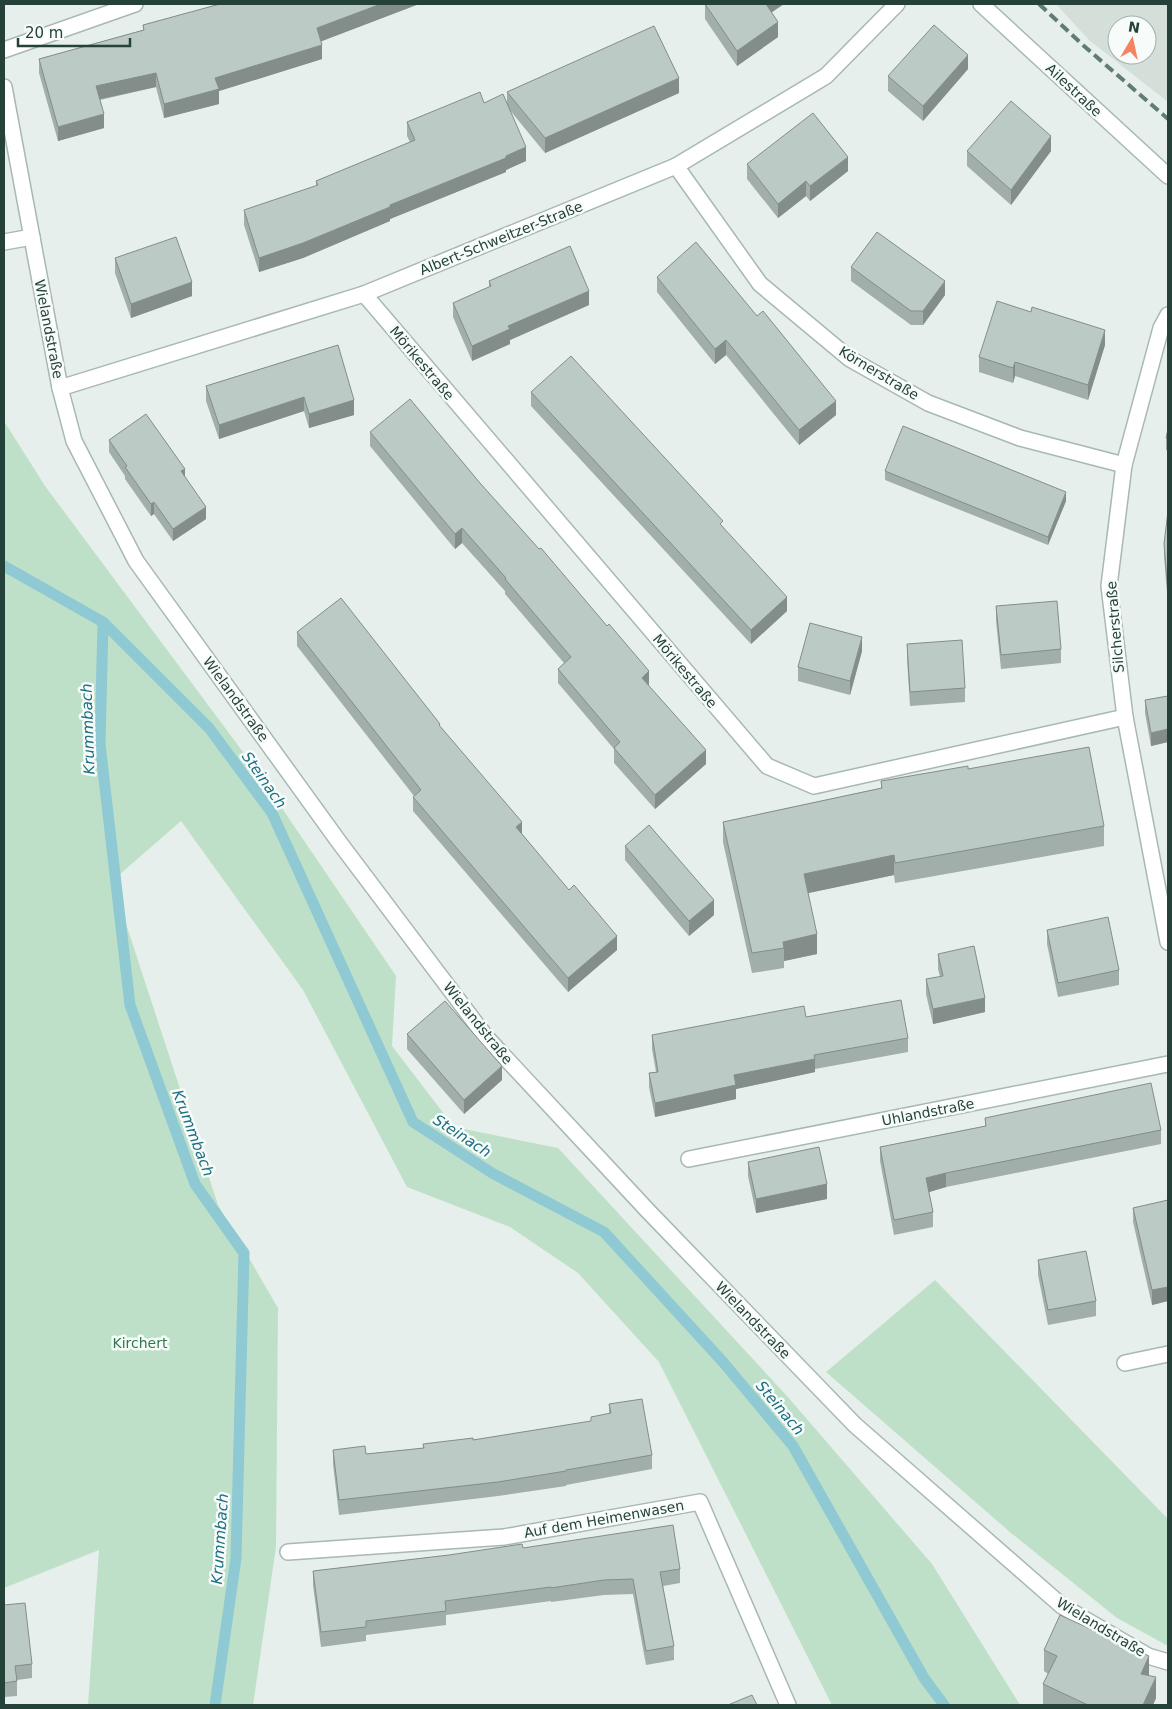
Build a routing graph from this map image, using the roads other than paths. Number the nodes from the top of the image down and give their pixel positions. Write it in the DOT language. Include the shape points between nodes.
graph roads {
  1 [pos="135,4"];
  2 [pos="898,4"];
  3 [pos="980,4"];
  4 [pos="4,50"];
  5 [pos="4,88"];
  6 [pos="676,166"];
  7 [pos="1168,176"];
  8 [pos="32,237"];
  9 [pos="4,242"];
  10 [pos="364,294"];
  11 [pos="1168,315"];
  12 [pos="60,388"];
  13 [pos="1124,465"];
  14 [pos="1125,717"];
  15 [pos="1168,942"];
  16 [pos="1168,1064"];
  17 [pos="689,1159"];
  18 [pos="1168,1354"];
  19 [pos="1125,1363"];
  20 [pos="288,1552"];
  21 [pos="1168,1662"];
  22 [pos="788,1705"];
  1 -- 4 [label="street"];
  2 -- 6 [label="street, Albert-Schweitzer-Straße" via="826,76"];
  3 -- 7 [label="street, Ailestraße"];
  5 -- 8 [label="street, Wielandstraße"];
  6 -- 10 [label="street, Albert-Schweitzer-Straße"];
  6 -- 13 [label="street, Körnerstraße" via="760,284 850,359 928,403 1020,438"];
  8 -- 9 [label="street"];
  8 -- 12 [label="street, Wielandstraße"];
  10 -- 12 [label="street, Albert-Schweitzer-Straße"];
  10 -- 14 [label="street, Mörikestraße" via="767,766 814,786"];
  11 -- 13 [label="street, Silcherstraße" via="1161,328"];
  12 -- 21 [label="street, Wielandstraße" via="74,441 136,561 339,842 486,1037 648,1212 855,1425 1062,1606 1148,1656"];
  13 -- 14 [label="street, Silcherstraße" via="1109,586"];
  14 -- 15 [label="street, Silcherstraße"];
  16 -- 17 [label="street, Uhlandstraße"];
  18 -- 19 [label="street"];
  20 -- 22 [label="street, Auf dem Heimenwasen" via="504,1537 700,1502"];
}
